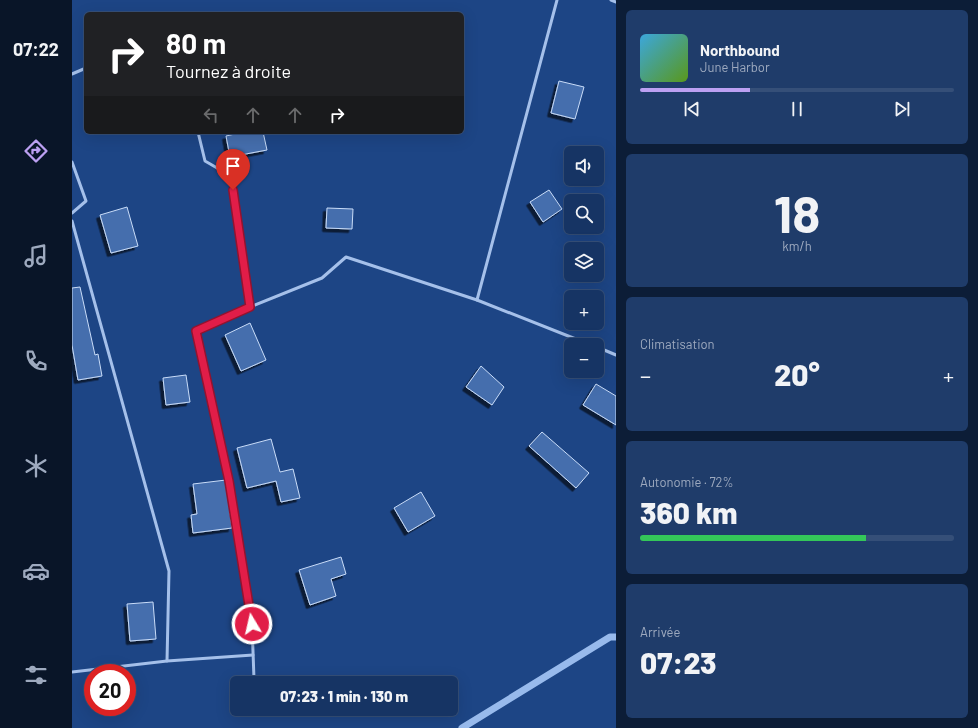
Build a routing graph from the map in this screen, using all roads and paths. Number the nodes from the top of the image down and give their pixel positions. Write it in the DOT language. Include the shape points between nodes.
graph roads {
  1 [pos="557,0"];
  2 [pos="612,0"];
  3 [pos="616,2"];
  4 [pos="84,69"];
  5 [pos="72,74"];
  6 [pos="198,134"];
  7 [pos="72,162"];
  8 [pos="72,213"];
  9 [pos="72,221"];
  10 [pos="477,300"];
  11 [pos="250,307"];
  12 [pos="573,338"];
  13 [pos="604,350"];
  14 [pos="616,355"];
  15 [pos="253,656"];
  16 [pos="167,661"];
  17 [pos="72,672"];
  18 [pos="254,676"];
  1 -- 10 [label="lane"];
  2 -- 3 [label="lane"];
  4 -- 5 [label="lane"];
  6 -- 11 [label="lane" via="205,161 231,176"];
  7 -- 8 [label="lane" via="86,201"];
  9 -- 16 [label="lane" via="169,571"];
  10 -- 11 [label="lane" via="346,257 322,278"];
  10 -- 12 [label="lane"];
  11 -- 15 [label="lane" via="196,331 229,481 252,624"];
  13 -- 14 [label="lane"];
  15 -- 16 [label="lane"];
  15 -- 18 [label="lane"];
  16 -- 17 [label="lane"];
}
